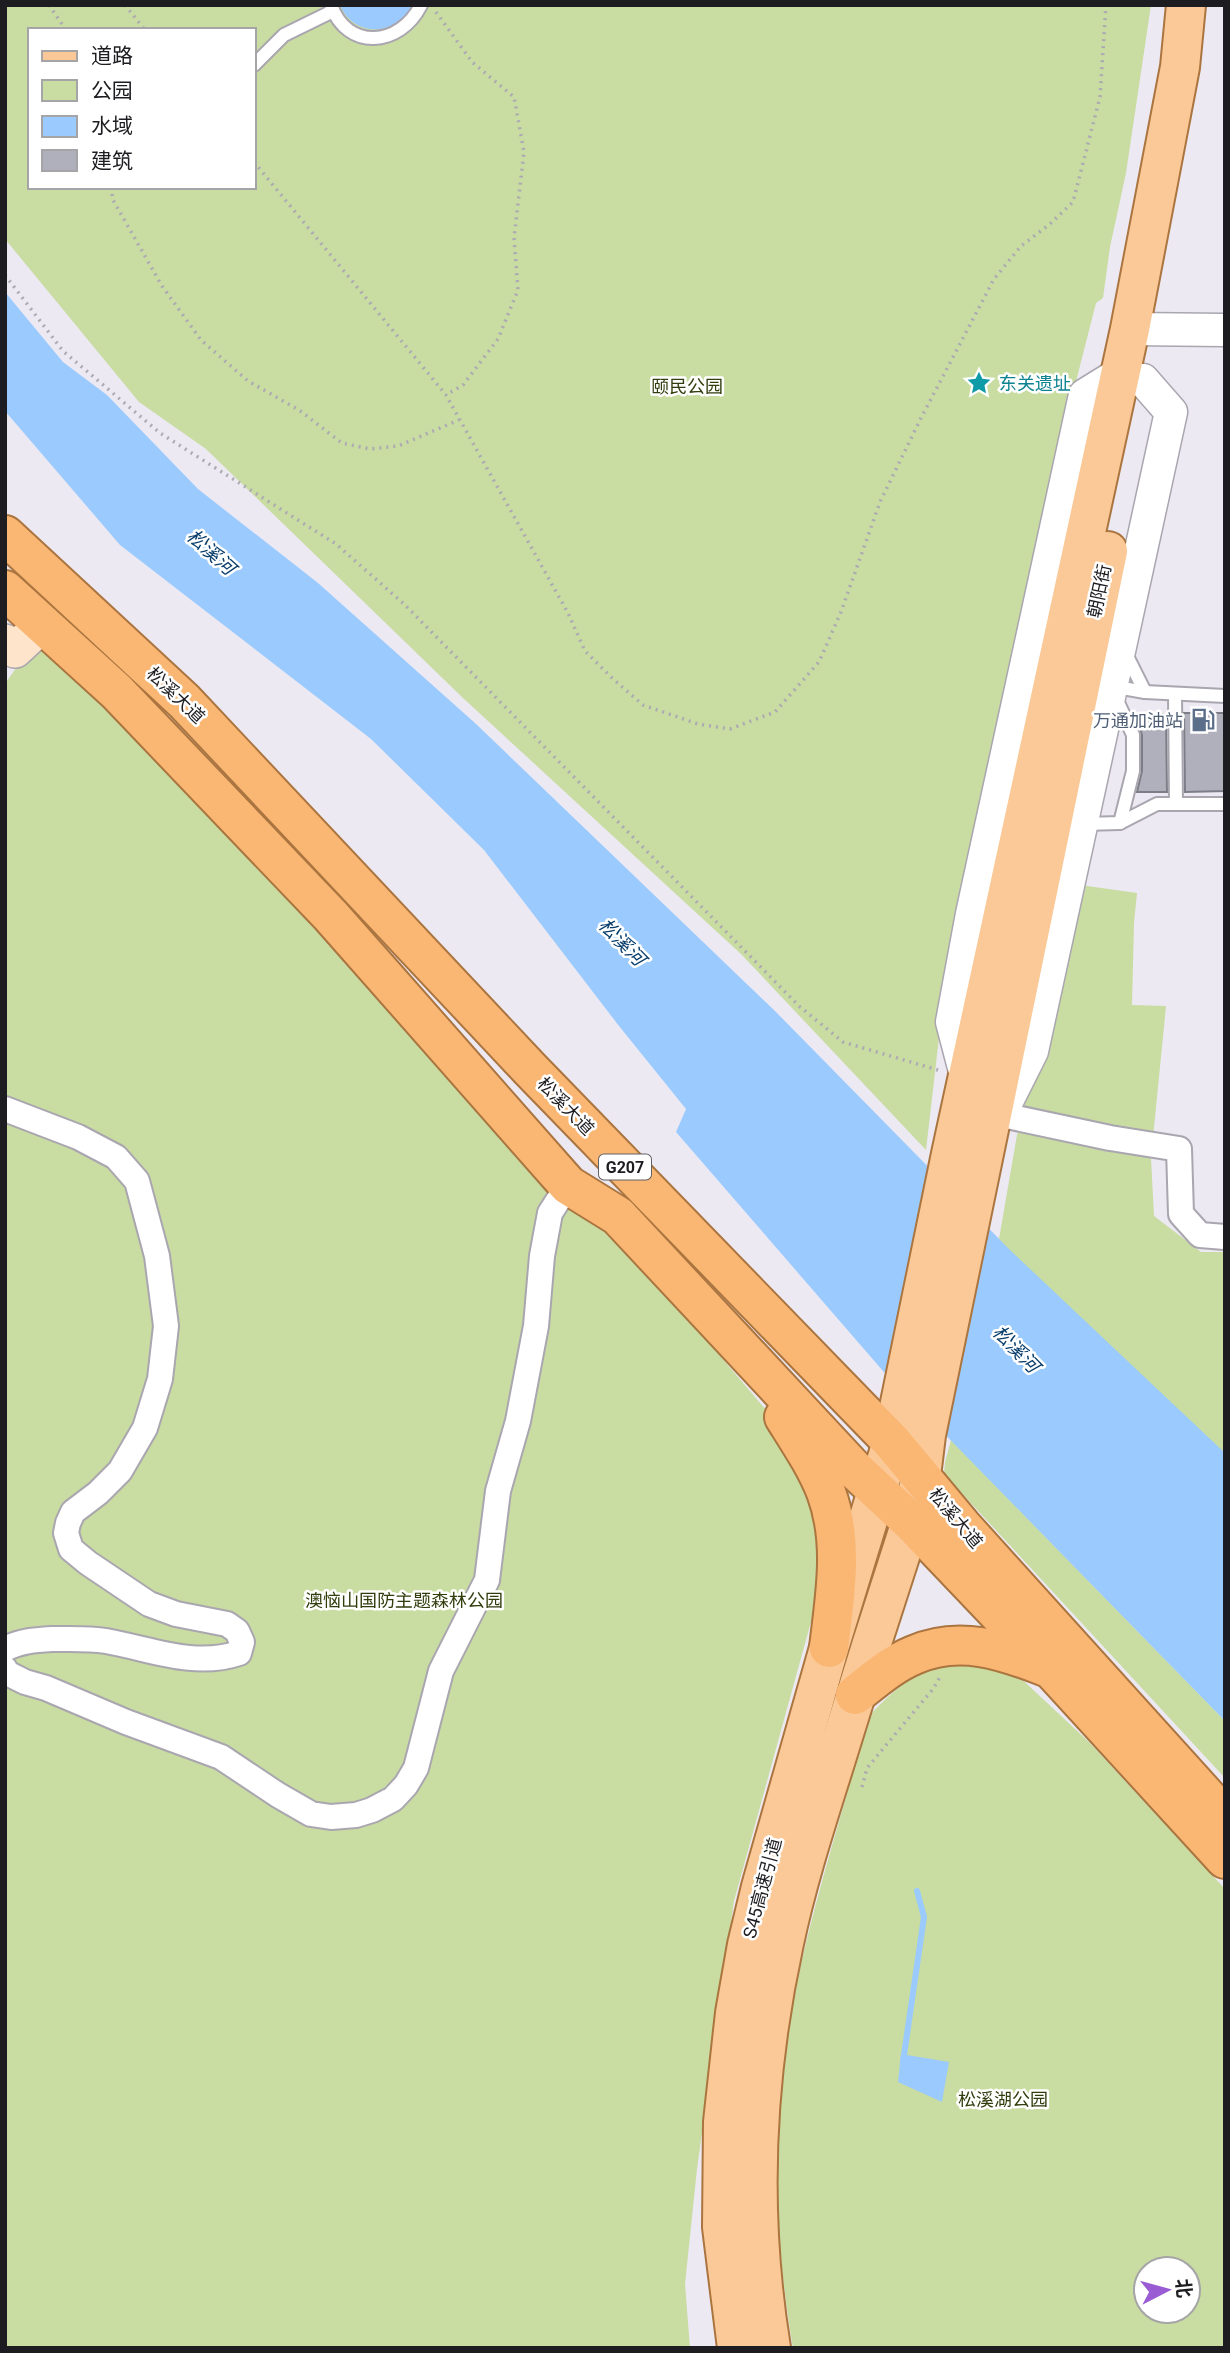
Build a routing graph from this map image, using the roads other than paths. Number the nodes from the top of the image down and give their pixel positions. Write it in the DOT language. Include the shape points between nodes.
graph roads {
  1 [pos="421,5"];
  2 [pos="1186,5"];
  3 [pos="1207,5"];
  4 [pos="332,8"];
  5 [pos="256,63"];
  6 [pos="1142,329"];
  7 [pos="1225,330"];
  8 [pos="1131,377"];
  9 [pos="5,535"];
  10 [pos="5,590"];
  11 [pos="1115,617"];
  12 [pos="43,624"];
  13 [pos="5,642"];
  14 [pos="1110,686"];
  15 [pos="1145,692"];
  16 [pos="1175,694"];
  17 [pos="1225,696"];
  18 [pos="1176,804"];
  19 [pos="1225,804"];
  20 [pos="1058,822"];
  21 [pos="1120,823"];
  22 [pos="967,1079"];
  23 [pos="5,1109"];
  24 [pos="994,1122"];
  25 [pos="966,1165"];
  26 [pos="568,1185"];
  27 [pos="1225,1237"];
  28 [pos="740,1346"];
  29 [pos="909,1438"];
  30 [pos="921,1476"];
  31 [pos="875,1490"];
  32 [pos="911,1522"];
  33 [pos="830,1648"];
  34 [pos="5,1649"];
  35 [pos="5,1670"];
  36 [pos="1052,1670"];
  37 [pos="855,1695"];
  38 [pos="1225,1817"];
  39 [pos="1225,1858"];
  40 [pos="737,2348"];
  41 [pos="771,2348"];
  1 -- 4 [label="lane" via="406,27 384,38 360,35 340,22"];
  2 -- 6 [label="main road, 朝阳街"];
  3 -- 6 [label="main road, 朝阳街" via="1197,92"];
  4 -- 5 [label="lane" via="284,35"];
  6 -- 7 [label="street"];
  6 -- 8 [label="main road, 朝阳街"];
  8 -- 11 [label="main road, 朝阳街"];
  8 -- 20 [label="main road, 朝阳街"];
  8 -- 22 [label="street" via="1085,396 952,1022"];
  9 -- 29 [label="highway, 松溪大道 / G207" via="184,701 530,1069"];
  10 -- 12 [label="highway, 松溪大道 / G207"];
  11 -- 14 [label="street"];
  11 -- 15 [label="lane"];
  11 -- 20 [label="main road, 朝阳街"];
  12 -- 13 [label="main road" via="15,650"];
  12 -- 26 [label="highway, 松溪大道 / G207" via="117,692 331,916"];
  14 -- 15 [label="lane"];
  14 -- 20 [label="street"];
  14 -- 21 [label="lane" via="1133,735 1133,771"];
  15 -- 16 [label="lane"];
  16 -- 17 [label="lane"];
  16 -- 18 [label="lane"];
  18 -- 19 [label="lane"];
  18 -- 21 [label="lane" via="1157,804"];
  20 -- 21 [label="lane"];
  20 -- 22 [label="main road, 朝阳街"];
  20 -- 24 [label="main road, 朝阳街"];
  22 -- 25 [label="main road, 朝阳街"];
  23 -- 34 [label="street" via="116,1157 137,1181 157,1256 166,1326 160,1379 145,1428 120,1471 73,1512 66,1533 71,1549 149,1604 227,1624 237,1630 242,1642 239,1653 204,1659 78,1638 17,1643"];
  24 -- 25 [label="main road, 朝阳街"];
  24 -- 27 [label="street" via="1179,1149 1181,1214 1200,1235"];
  25 -- 29 [label="main road"];
  25 -- 29 [label="main road" via="900,1405"];
  26 -- 28 [label="highway, 松溪大道 / G207" via="618,1216"];
  26 -- 35 [label="street" via="550,1213 536,1326 519,1421 498,1491 487,1580 441,1671 416,1768 393,1799 356,1815 311,1814 221,1757 25,1682"];
  28 -- 31 [label="highway, 松溪大道 / G207"];
  28 -- 33 [label="highway" via="820,1479 832,1511 838,1552"];
  29 -- 30 [label="highway, 松溪大道 / G207"];
  29 -- 31 [label="main road, S45高速引道"];
  30 -- 32 [label="main road, S45高速引道"];
  30 -- 38 [label="highway, 松溪大道 / G207"];
  31 -- 32 [label="highway, 松溪大道 / G207"];
  31 -- 33 [label="main road, S45高速引道"];
  32 -- 36 [label="highway, 松溪大道 / G207"];
  32 -- 37 [label="main road, S45高速引道"];
  33 -- 40 [label="main road, S45高速引道" via="761,1887 735,2013 723,2122 722,2227"];
  36 -- 37 [label="highway" via="987,1647 950,1645 912,1655"];
  36 -- 39 [label="highway, 松溪大道 / G207"];
  37 -- 41 [label="main road, S45高速引道" via="784,1942 765,2059 758,2140 758,2223"];
}
